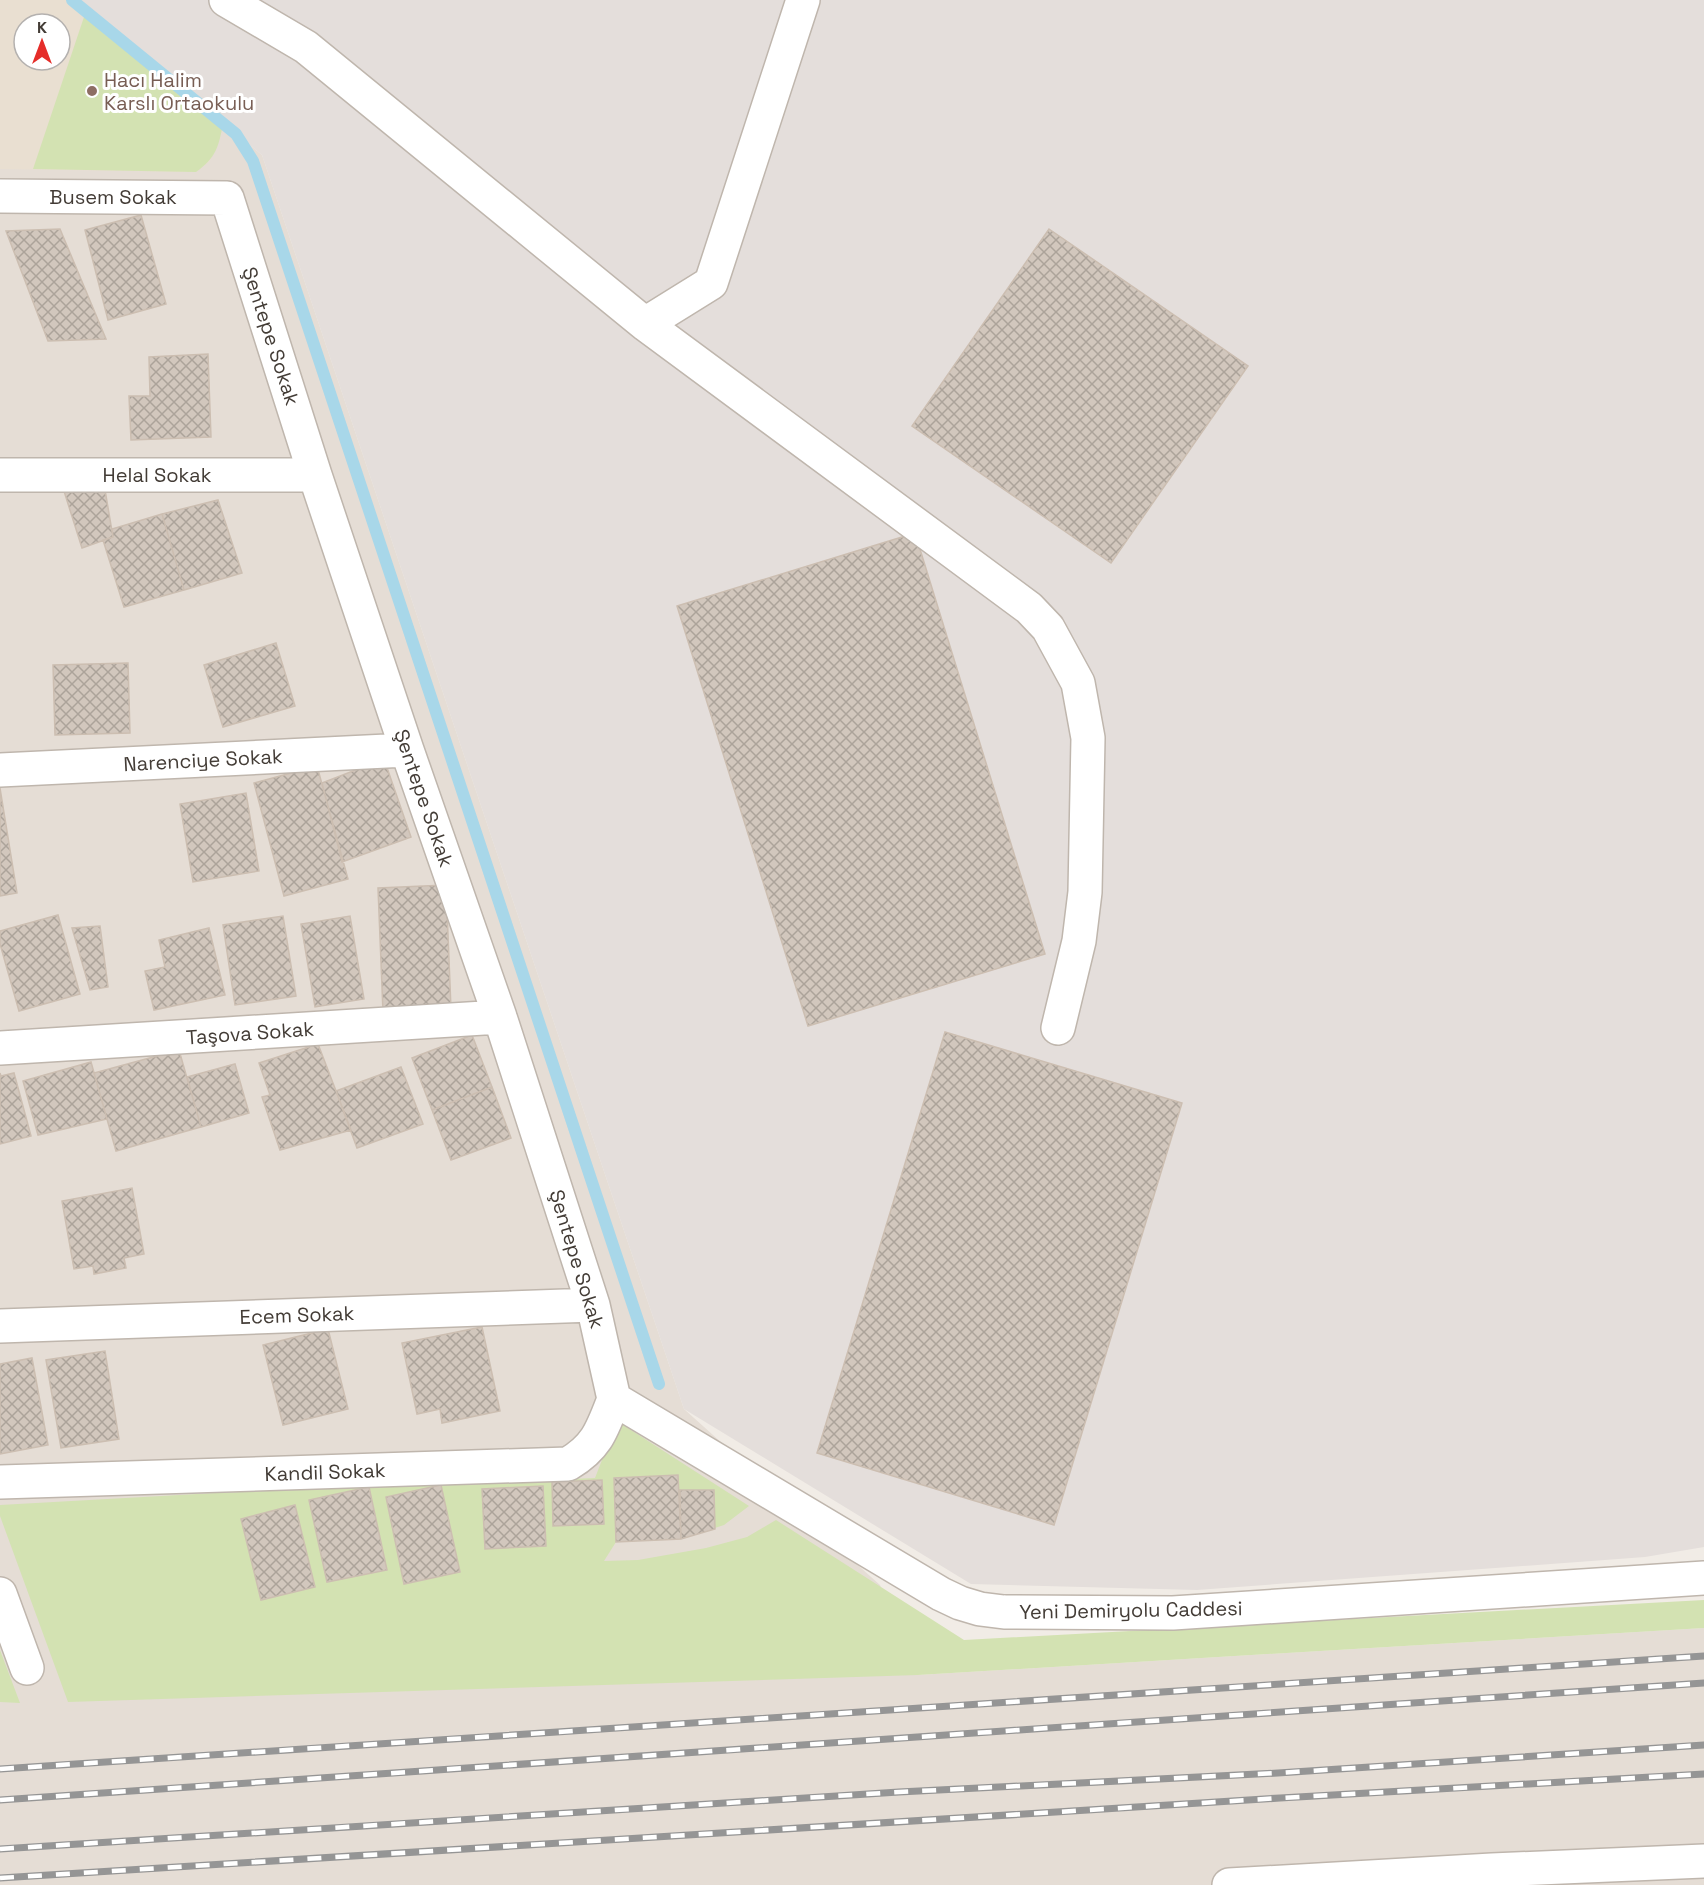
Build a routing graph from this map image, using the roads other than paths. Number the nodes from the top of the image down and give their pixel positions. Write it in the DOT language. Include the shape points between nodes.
graph roads {
  1 [pos="226,0"];
  2 [pos="803,0"];
  3 [pos="0,196"];
  4 [pos="227,198"];
  5 [pos="645,324"];
  6 [pos="315,475"];
  7 [pos="0,476"];
  8 [pos="407,750"];
  9 [pos="0,770"];
  10 [pos="500,1017"];
  11 [pos="1058,1028"];
  12 [pos="0,1048"];
  13 [pos="593,1305"];
  14 [pos="0,1326"];
  15 [pos="614,1399"];
  16 [pos="0,1482"];
  17 [pos="1704,1578"];
  18 [pos="0,1594"];
  19 [pos="27,1668"];
  20 [pos="1704,1861"];
  21 [pos="1493,1877"];
  22 [pos="1229,1885"];
  1 -- 5 [label="street" via="306,46"];
  2 -- 5 [label="street" via="711,283"];
  3 -- 4 [label="street, Busem Sokak"];
  4 -- 6 [label="street, Şentepe Sokak"];
  5 -- 11 [label="street" via="1029,608 1048,628 1078,682 1088,738 1085,892 1079,941"];
  6 -- 7 [label="street, Helal Sokak"];
  6 -- 8 [label="street, Şentepe Sokak"];
  8 -- 9 [label="street, Narenciye Sokak"];
  8 -- 10 [label="street, Şentepe Sokak"];
  10 -- 12 [label="street, Taşova Sokak"];
  10 -- 13 [label="street, Şentepe Sokak"];
  13 -- 14 [label="street, Ecem Sokak"];
  13 -- 15 [label="street, Şentepe Sokak"];
  15 -- 16 [label="street, Kandil Sokak" via="596,1440 568,1464"];
  15 -- 17 [label="street, Yeni Demiryolu Caddesi" via="940,1594 980,1610 1173,1613"];
  18 -- 19 [label="street"];
  20 -- 21 [label="street"];
  21 -- 22 [label="street"];
}
